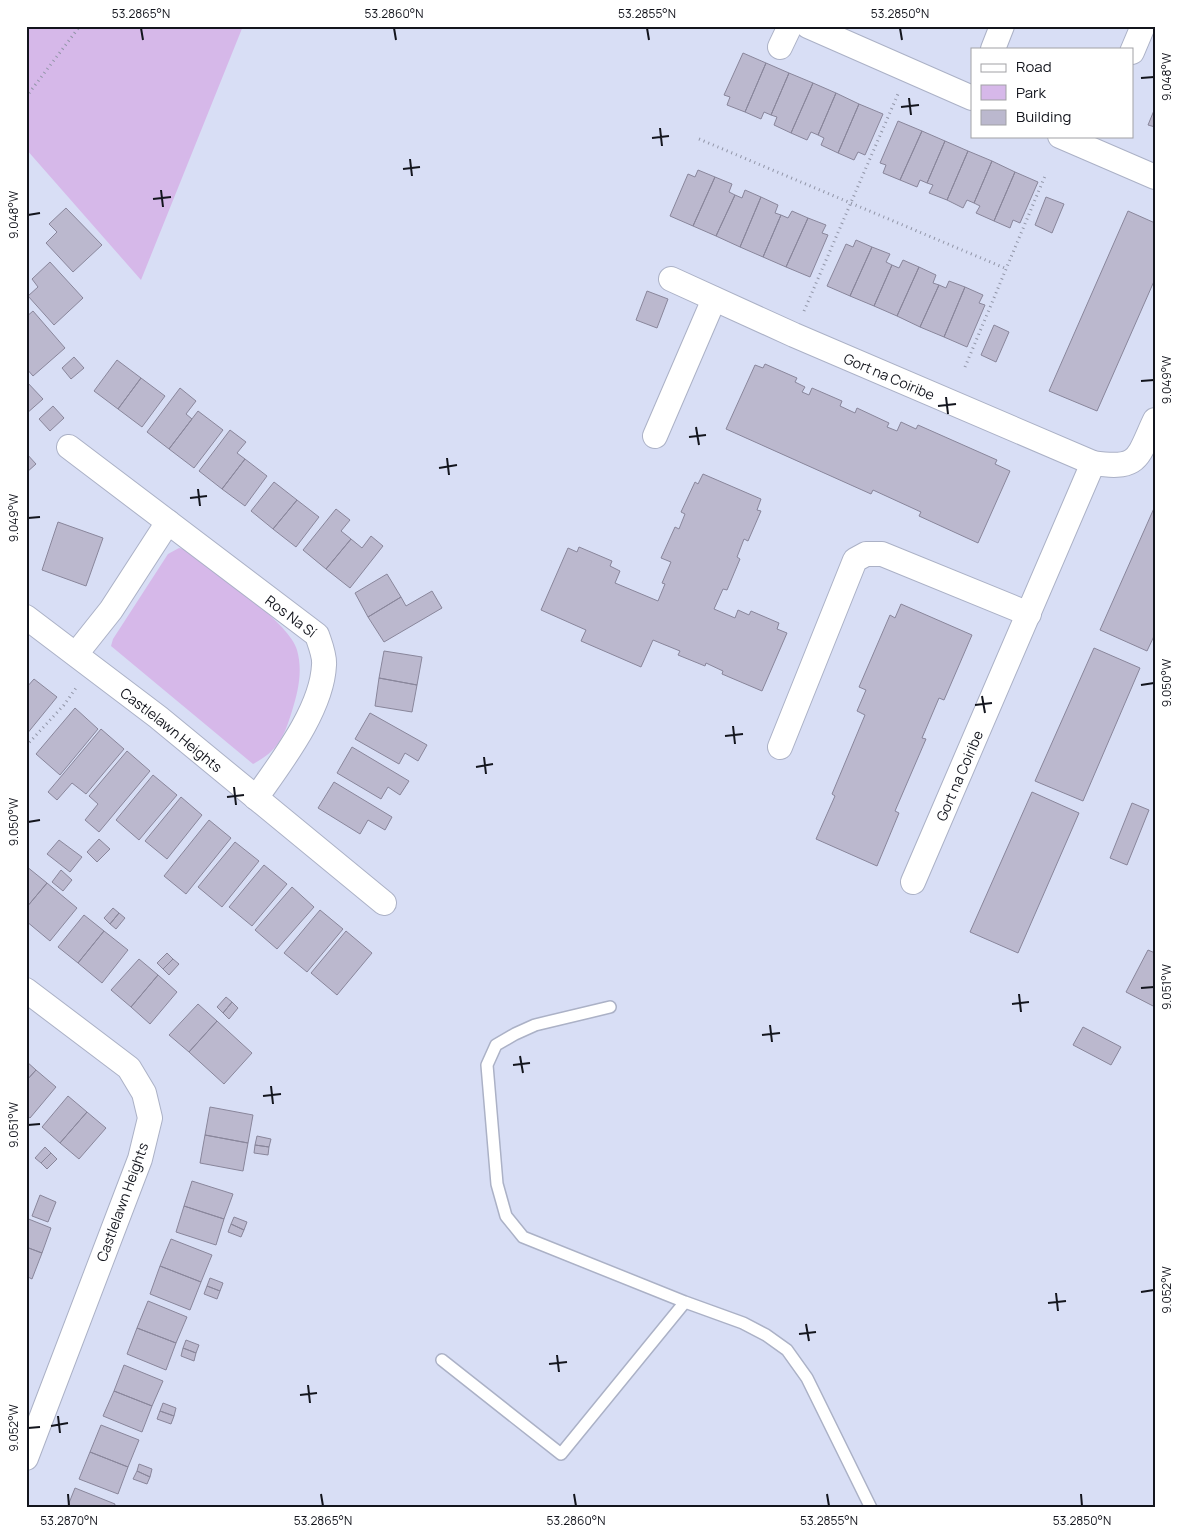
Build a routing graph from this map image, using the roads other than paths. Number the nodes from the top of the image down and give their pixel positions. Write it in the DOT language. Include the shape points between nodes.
graph roads {
  1 [pos="808,26"];
  2 [pos="1002,26"];
  3 [pos="1143,26"];
  4 [pos="993,48"];
  5 [pos="1134,48"];
  6 [pos="971,97"];
  7 [pos="1070,138"];
  8 [pos="1094,143"];
  9 [pos="1155,176"];
  10 [pos="671,279"];
  11 [pos="714,299"];
  12 [pos="1155,420"];
  13 [pos="655,436"];
  14 [pos="70,447"];
  15 [pos="1093,463"];
  16 [pos="168,522"];
  17 [pos="1029,614"];
  18 [pos="26,617"];
  19 [pos="78,656"];
  20 [pos="780,747"];
  21 [pos="256,798"];
  22 [pos="913,882"];
  23 [pos="384,903"];
  24 [pos="26,990"];
  25 [pos="610,1007"];
  26 [pos="685,1302"];
  27 [pos="442,1360"];
  28 [pos="26,1458"];
  29 [pos="871,1508"];
  1 -- 6 [label="street"];
  2 -- 4 [label="street"];
  3 -- 5 [label="street"];
  7 -- 8 [label="street"];
  8 -- 9 [label="street"];
  10 -- 11 [label="street, Gort na Coiribe"];
  11 -- 13 [label="street"];
  11 -- 15 [label="street, Gort na Coiribe"];
  12 -- 15 [label="street, Gort na Coiribe" via="1134,460 1125,465"];
  14 -- 16 [label="street, Ros Na Sí"];
  15 -- 17 [label="street, Gort na Coiribe"];
  16 -- 19 [label="street"];
  16 -- 21 [label="street, Ros Na Sí" via="317,635 324,664 321,688 297,739"];
  17 -- 20 [label="street" via="882,554 866,554 855,560"];
  17 -- 22 [label="street, Gort na Coiribe"];
  18 -- 19 [label="street, Castlelawn Heights"];
  19 -- 21 [label="street, Castlelawn Heights"];
  21 -- 23 [label="street, Castlelawn Heights"];
  24 -- 28 [label="street, Castlelawn Heights" via="129,1068 144,1092 150,1118 140,1158"];
  25 -- 26 [label="lane" via="535,1025 496,1045 487,1065 497,1184 506,1216 523,1236"];
  26 -- 27 [label="lane" via="561,1454"];
  26 -- 29 [label="lane" via="743,1323 787,1350 807,1378"];
}
